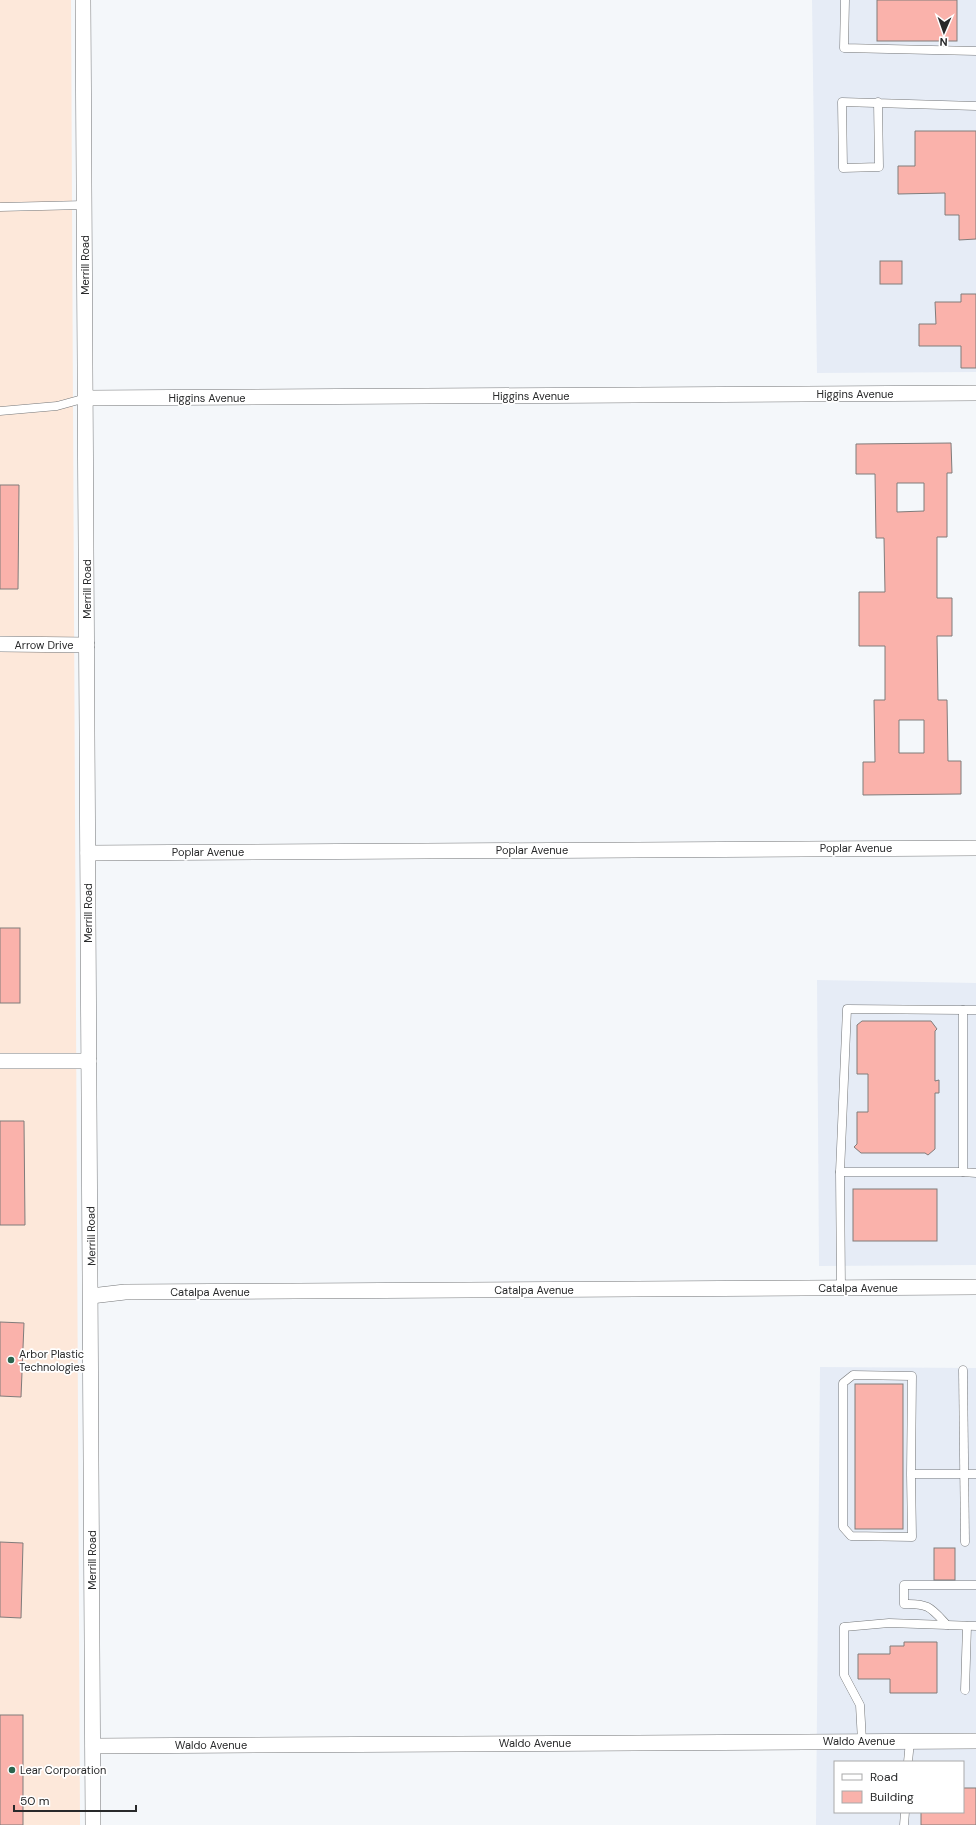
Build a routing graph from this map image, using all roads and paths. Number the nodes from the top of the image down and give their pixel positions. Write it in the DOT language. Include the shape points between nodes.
graph roads {
  1 [pos="83,0"];
  2 [pos="845,0"];
  3 [pos="976,51"];
  4 [pos="878,102"];
  5 [pos="976,106"];
  6 [pos="84,205"];
  7 [pos="0,207"];
  8 [pos="976,393"];
  9 [pos="86,398"];
  10 [pos="0,411"];
  11 [pos="0,644"];
  12 [pos="87,645"];
  13 [pos="976,848"];
  14 [pos="88,853"];
  15 [pos="963,1010"];
  16 [pos="976,1010"];
  17 [pos="0,1061"];
  18 [pos="89,1061"];
  19 [pos="840,1172"];
  20 [pos="963,1172"];
  21 [pos="976,1173"];
  22 [pos="976,1287"];
  23 [pos="841,1288"];
  24 [pos="91,1296"];
  25 [pos="963,1370"];
  26 [pos="964,1473"];
  27 [pos="911,1474"];
  28 [pos="976,1474"];
  29 [pos="964,1542"];
  30 [pos="976,1585"];
  31 [pos="947,1625"];
  32 [pos="972,1626"];
  33 [pos="965,1690"];
  34 [pos="862,1741"];
  35 [pos="910,1741"];
  36 [pos="976,1741"];
  37 [pos="93,1746"];
  38 [pos="908,1761"];
  39 [pos="905,1813"];
  40 [pos="94,1825"];
  41 [pos="904,1825"];
  1 -- 6 [label="street, Merrill Road"];
  2 -- 3 [label="lane" via="844,48"];
  4 -- 4 [label="lane" via="842,102 843,168 879,167"];
  4 -- 5 [label="lane"];
  6 -- 7 [label="lane"];
  6 -- 9 [label="street, Merrill Road"];
  8 -- 9 [label="street, Higgins Avenue"];
  9 -- 10 [label="lane" via="57,406"];
  9 -- 12 [label="street, Merrill Road"];
  11 -- 12 [label="street, Arrow Drive"];
  12 -- 14 [label="street, Merrill Road"];
  13 -- 14 [label="street, Poplar Avenue"];
  14 -- 18 [label="street, Merrill Road"];
  15 -- 16 [label="lane"];
  15 -- 19 [label="lane" via="847,1009"];
  15 -- 20 [label="lane"];
  17 -- 18 [label="street"];
  18 -- 24 [label="street, Merrill Road"];
  19 -- 20 [label="lane"];
  19 -- 23 [label="lane"];
  20 -- 21 [label="lane"];
  22 -- 23 [label="street, Catalpa Avenue"];
  23 -- 24 [label="street, Catalpa Avenue" via="125,1292"];
  24 -- 37 [label="street, Merrill Road"];
  25 -- 26 [label="lane"];
  26 -- 27 [label="lane"];
  26 -- 28 [label="lane"];
  26 -- 29 [label="lane"];
  27 -- 27 [label="lane" via="912,1376 853,1375 843,1383 843,1527 851,1536 912,1537"];
  30 -- 31 [label="lane" via="904,1585 904,1604 928,1606"];
  31 -- 32 [label="lane"];
  31 -- 34 [label="lane" via="889,1623 844,1627 844,1675 860,1705"];
  32 -- 33 [label="lane"];
  34 -- 35 [label="street, Waldo Avenue"];
  34 -- 37 [label="street, Waldo Avenue"];
  35 -- 36 [label="street, Waldo Avenue"];
  35 -- 38 [label="lane"];
  37 -- 40 [label="street, Merrill Road"];
  39 -- 41 [label="lane"];
}
